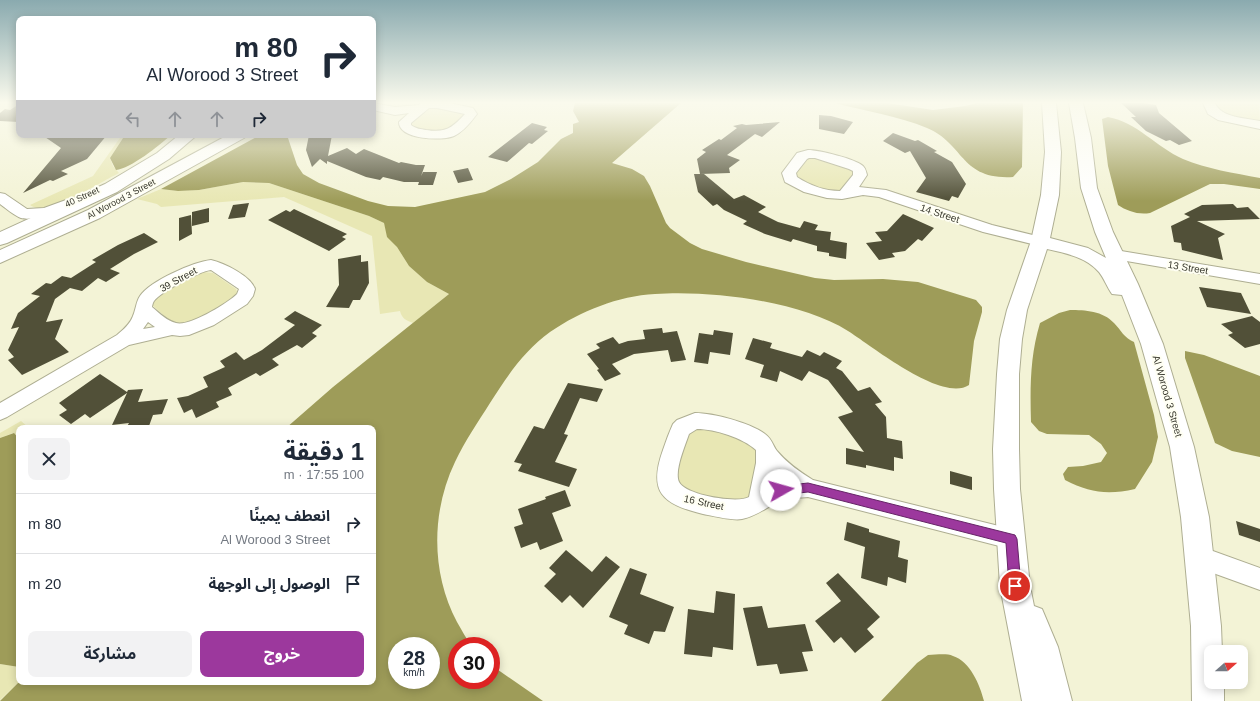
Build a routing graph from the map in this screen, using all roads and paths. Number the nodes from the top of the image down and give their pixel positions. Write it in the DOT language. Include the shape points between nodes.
graph roads {
  1 [pos="1053,136"];
  2 [pos="1083,136"];
  3 [pos="185,138"];
  4 [pos="233,138"];
  5 [pos="138,173"];
  6 [pos="860,175"];
  7 [pos="847,193"];
  8 [pos="881,193"];
  9 [pos="0,197"];
  10 [pos="24,214"];
  11 [pos="0,234"];
  12 [pos="0,239"];
  13 [pos="1037,251"];
  14 [pos="1115,256"];
  15 [pos="0,257"];
  16 [pos="1260,279"];
  17 [pos="144,310"];
  18 [pos="172,329"];
  19 [pos="122,341"];
  20 [pos="1152,344"];
  21 [pos="0,412"];
  22 [pos="767,454"];
  23 [pos="808,488"];
  24 [pos="759,502"];
  25 [pos="1011,539"];
  26 [pos="1199,556"];
  27 [pos="1260,580"];
  28 [pos="1015,586"];
  29 [pos="1038,701"];
  30 [pos="1056,701"];
  31 [pos="1208,701"];
  1 -- 13 [label="street" via="1053,173 1046,219"];
  2 -- 14 [label="street, Al Worood 3 Street" via="1089,188"];
  3 -- 5 [label="street, Al Worood 3 Street"];
  4 -- 15 [label="street, Al Worood 3 Street" via="94,214"];
  5 -- 10 [label="street, 40 Street" via="46,212"];
  5 -- 12 [label="street, Al Worood 3 Street"];
  6 -- 7 [label="street"];
  6 -- 7 [label="street, 14 Street" via="854,166 812,154 802,156 789,173 790,179 798,184 831,195"];
  6 -- 8 [label="street, 14 Street"];
  7 -- 8 [label="street, 14 Street"];
  8 -- 13 [label="street, 14 Street" via="999,232 1019,246"];
  9 -- 10 [label="street"];
  10 -- 11 [label="street" via="18,224"];
  13 -- 20 [label="street" via="1086,255 1104,265"];
  13 -- 25 [label="street" via="1017,310 1011,339 1006,449"];
  14 -- 16 [label="street, 13 Street"];
  14 -- 20 [label="street, Al Worood 3 Street"];
  17 -- 18 [label="street"];
  17 -- 18 [label="street, 39 Street" via="144,304 151,294 201,266 216,266 246,286 247,293 241,300 199,325 188,329"];
  17 -- 19 [label="street, 39 Street" via="136,326"];
  18 -- 19 [label="street, 39 Street"];
  19 -- 21 [label="street, 39 Street"];
  20 -- 26 [label="street, Al Worood 3 Street" via="1182,447 1195,517"];
  22 -- 23 [label="street, 16 Street" via="784,473"];
  22 -- 24 [label="street"];
  22 -- 24 [label="street, 16 Street" via="763,443 753,435 695,420 680,430 667,473 669,486 673,492 686,500 739,510 750,508"];
  23 -- 24 [label="street, 16 Street" via="781,490"];
  23 -- 25 [label="street, 16 Street"];
  25 -- 28 [label="street"];
  26 -- 27 [label="street"];
  26 -- 31 [label="street, Al Worood 3 Street" via="1206,626"];
  28 -- 29 [label="street"];
  28 -- 30 [label="street" via="1042,647"];
}
